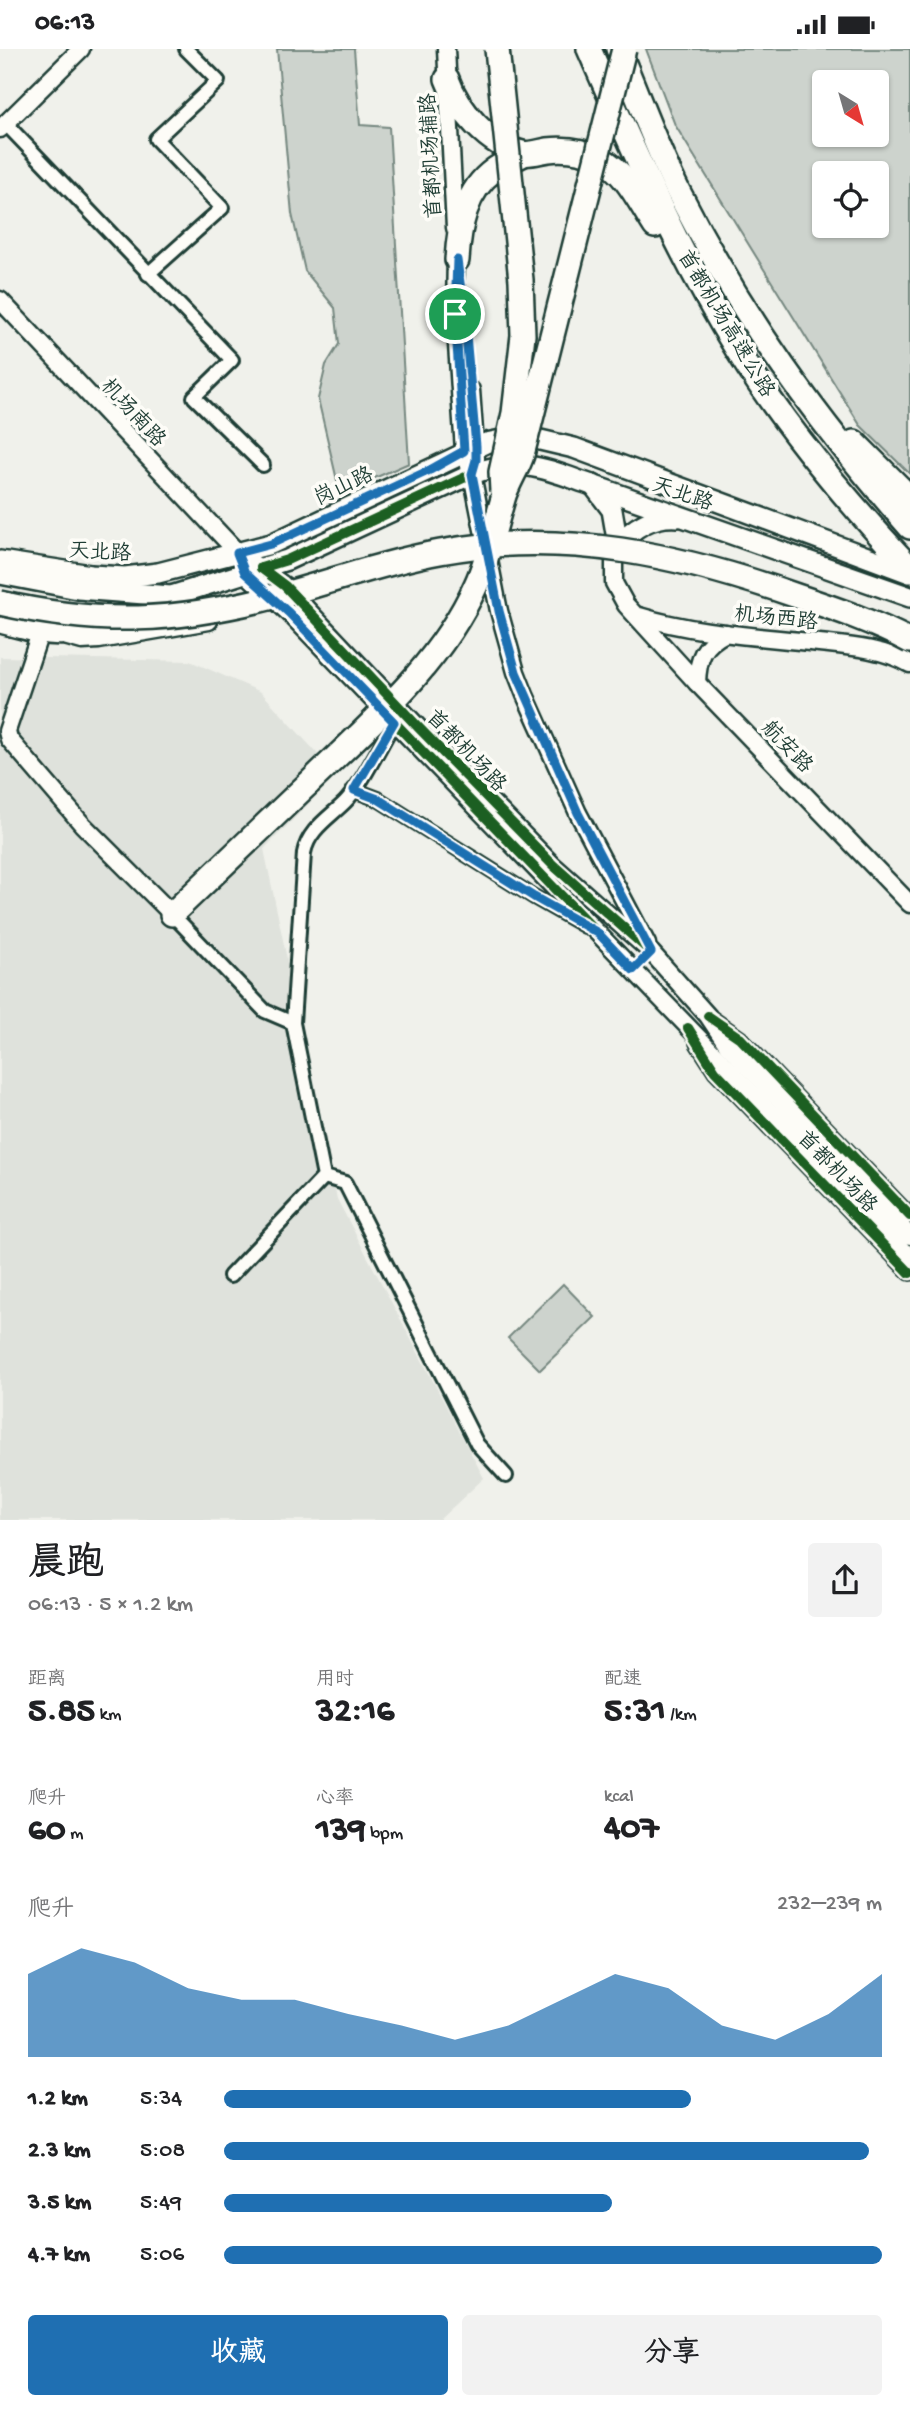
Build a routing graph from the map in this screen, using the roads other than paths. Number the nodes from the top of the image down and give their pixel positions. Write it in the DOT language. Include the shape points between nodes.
graph roads {
  1 [pos="81,49"];
  2 [pos="186,49"];
  3 [pos="446,49"];
  4 [pos="497,49"];
  5 [pos="589,49"];
  6 [pos="618,49"];
  7 [pos="624,49"];
  8 [pos="447,79"];
  9 [pos="3,126"];
  10 [pos="523,154"];
  11 [pos="688,259"];
  12 [pos="457,260"];
  13 [pos="148,274"];
  14 [pos="0,300"];
  15 [pos="800,393"];
  16 [pos="470,449"];
  17 [pos="263,465"];
  18 [pos="472,474"];
  19 [pos="592,485"];
  20 [pos="503,497"];
  21 [pos="910,498"];
  22 [pos="690,519"];
  23 [pos="910,527"];
  24 [pos="618,545"];
  25 [pos="237,553"];
  26 [pos="0,561"];
  27 [pos="910,570"];
  28 [pos="253,571"];
  29 [pos="0,574"];
  30 [pos="0,590"];
  31 [pos="171,596"];
  32 [pos="910,597"];
  33 [pos="0,603"];
  34 [pos="283,609"];
  35 [pos="637,616"];
  36 [pos="910,622"];
  37 [pos="0,623"];
  38 [pos="40,633"];
  39 [pos="726,633"];
  40 [pos="64,636"];
  41 [pos="910,641"];
  42 [pos="910,664"];
  43 [pos="697,683"];
  44 [pos="394,722"];
  45 [pos="354,790"];
  46 [pos="910,904"];
  47 [pos="172,914"];
  48 [pos="598,933"];
  49 [pos="651,952"];
  50 [pos="633,970"];
  51 [pos="708,1016"];
  52 [pos="293,1023"];
  53 [pos="688,1028"];
  54 [pos="324,1177"];
  55 [pos="910,1216"];
  56 [pos="910,1236"];
  57 [pos="910,1257"];
  58 [pos="910,1273"];
  59 [pos="230,1276"];
  60 [pos="506,1476"];
  1 -- 9 [label="street"];
  2 -- 13 [label="street" via="218,82 156,139 222,208"];
  3 -- 8 [label="street, 首都机场辅路"];
  4 -- 20 [label="highway, bridge" via="523,335 502,472"];
  5 -- 11 [label="highway, 首都机场高速公路"];
  6 -- 15 [label="highway, 首都机场高速公路" via="679,193 762,338"];
  7 -- 20 [label="highway, bridge" via="522,455"];
  8 -- 10 [label="highway" via="473,121"];
  8 -- 12 [label="street, 首都机场辅路"];
  9 -- 13 [label="street"];
  10 -- 11 [label="highway" via="577,150 599,158 627,182 657,229"];
  10 -- 12 [label="highway" via="496,168 476,189 461,220"];
  11 -- 27 [label="highway, 首都机场高速公路" via="771,401"];
  12 -- 16 [label="street, 首都机场辅路"];
  13 -- 17 [label="street" via="232,360 194,397"];
  14 -- 25 [label="street, 机场南路"];
  15 -- 21 [label="highway"];
  15 -- 23 [label="highway, 首都机场高速公路"];
  16 -- 18 [label="street, 首都机场路" via="476,460"];
  16 -- 25 [label="main road, 岗山路" via="271,544"];
  16 -- 27 [label="main road, 天北路" via="520,438 554,442"];
  18 -- 19 [label="main road, 天北路" via="520,464"];
  18 -- 28 [label="main road" via="288,560"];
  18 -- 49 [label="street, 首都机场路" via="516,672 578,813"];
  19 -- 22 [label="main road, 天北路"];
  19 -- 24 [label="main road" via="612,510"];
  20 -- 47 [label="highway, bridge" via="486,563 468,603 438,650 407,687"];
  22 -- 24 [label="main road" via="657,519 634,530"];
  22 -- 32 [label="main road, 天北路"];
  24 -- 35 [label="street, 航安路" via="614,583"];
  25 -- 26 [label="main road, 天北路" via="125,577"];
  25 -- 28 [label="street"];
  28 -- 31 [label="main road, 天北路"];
  28 -- 34 [label="street, 首都机场路"];
  28 -- 49 [label="street, 首都机场路" via="285,586 553,865"];
  29 -- 31 [label="main road, 天北路" via="78,589"];
  30 -- 36 [label="highway" via="64,602 151,607 232,594 447,539 560,530 688,549"];
  31 -- 40 [label="main road, 天北路" via="148,600 92,628"];
  33 -- 41 [label="highway, bridge" via="93,618 197,614 440,552 521,542 566,543 637,551 705,567 848,613"];
  34 -- 40 [label="street" via="99,640"];
  34 -- 44 [label="street, 首都机场路"];
  35 -- 39 [label="street, 机场西路"];
  35 -- 43 [label="street, 航安路"];
  37 -- 38 [label="main road, 天北路"];
  38 -- 40 [label="main road, 天北路"];
  38 -- 47 [label="street" via="7,731 9,740 82,824"];
  39 -- 42 [label="street, 机场西路" via="855,647"];
  39 -- 43 [label="street" via="710,642 703,653"];
  43 -- 46 [label="street, 航安路"];
  44 -- 45 [label="street"];
  44 -- 48 [label="street, 首都机场路"];
  45 -- 48 [label="street" via="378,799"];
  45 -- 52 [label="street" via="306,843"];
  47 -- 52 [label="street" via="265,1011"];
  48 -- 50 [label="street, 首都机场路"];
  49 -- 50 [label="street"];
  49 -- 51 [label="street, 首都机场路"];
  50 -- 53 [label="street, 首都机场路"];
  51 -- 55 [label="street, 首都机场路" via="740,1038"];
  51 -- 56 [label="street, 首都机场路" via="728,1046"];
  52 -- 54 [label="street"];
  53 -- 57 [label="street, 首都机场路"];
  53 -- 58 [label="street, 首都机场路" via="715,1072"];
  54 -- 59 [label="street"];
  54 -- 60 [label="street" via="345,1184 477,1444"];
}
